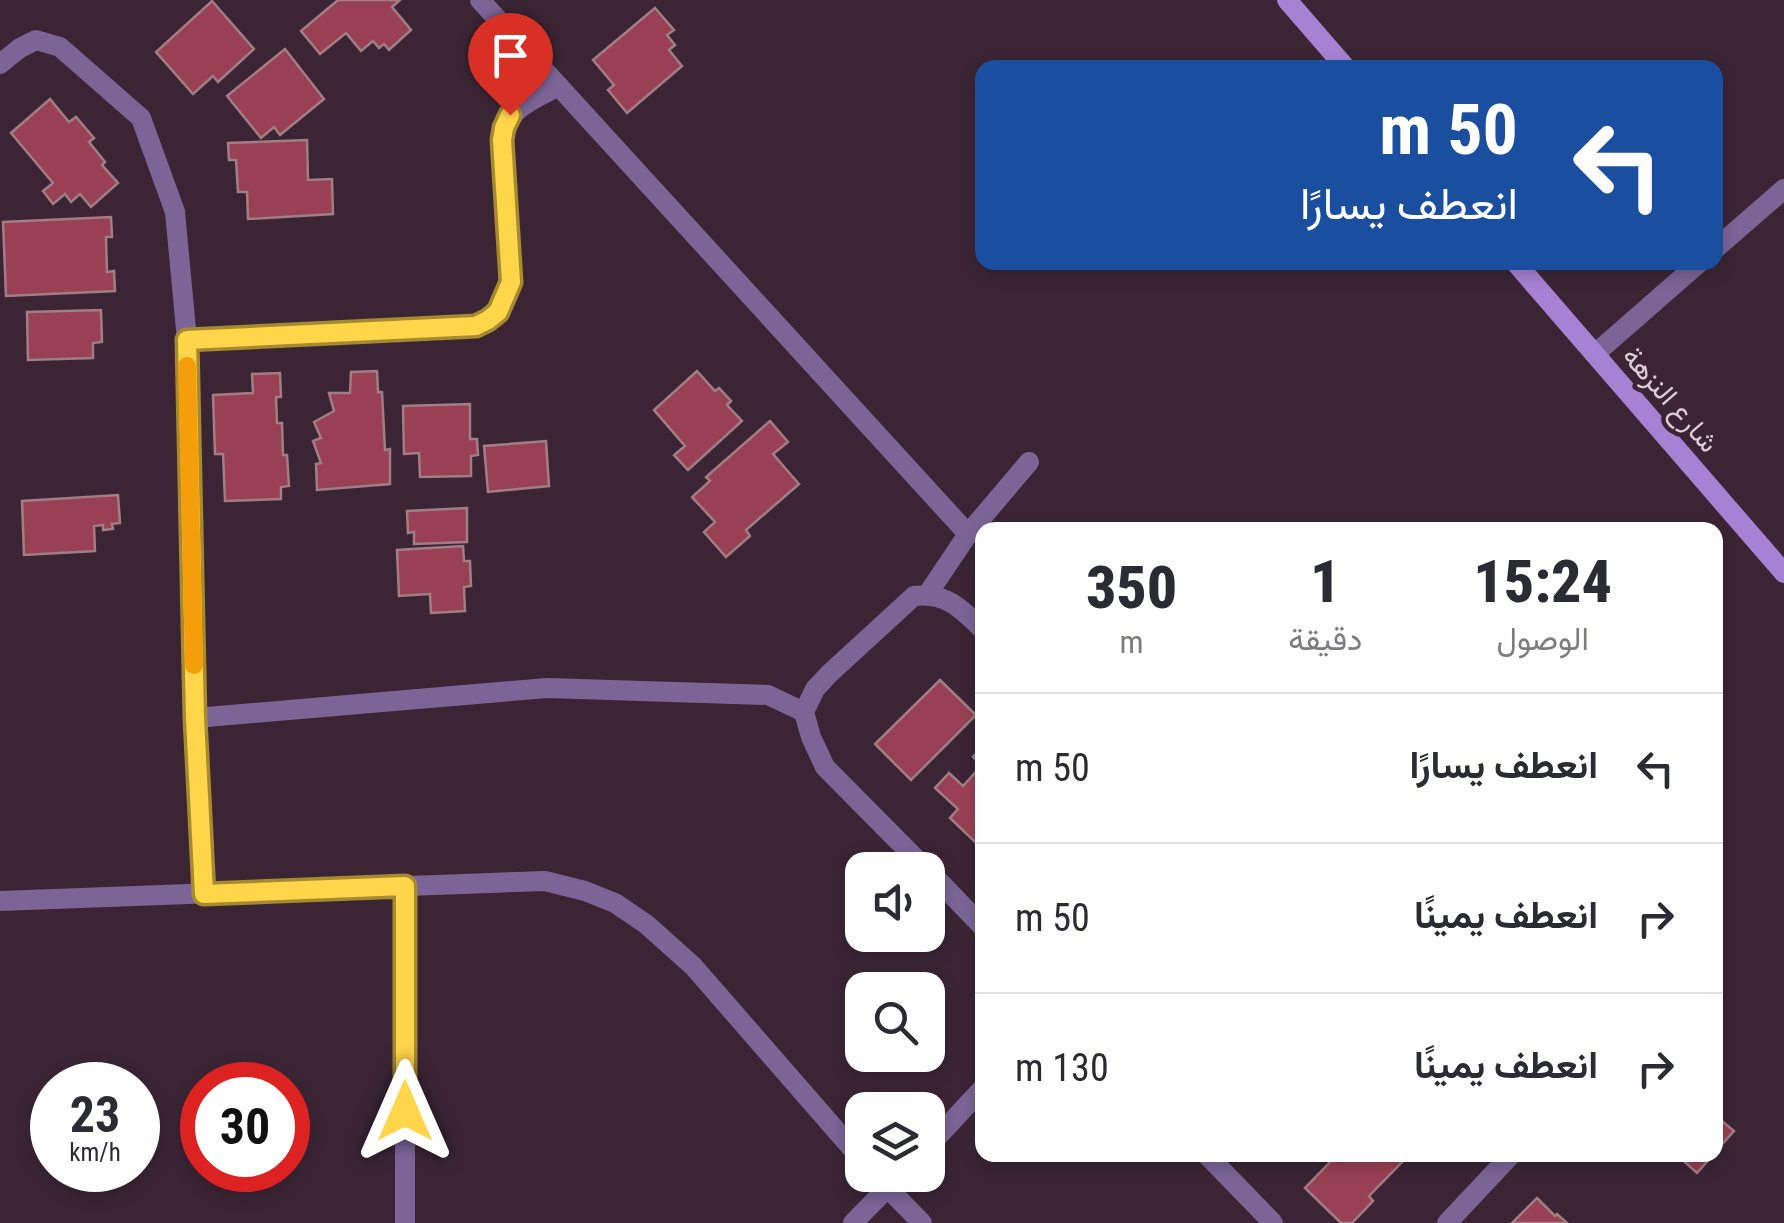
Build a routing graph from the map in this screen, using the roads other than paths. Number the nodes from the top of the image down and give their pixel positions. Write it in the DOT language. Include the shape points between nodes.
graph roads {
  1 [pos="480,0"];
  2 [pos="1287,0"];
  3 [pos="1339,60"];
  4 [pos="0,64"];
  5 [pos="558,86"];
  6 [pos="1784,189"];
  7 [pos="1723,242"];
  8 [pos="1523,270"];
  9 [pos="1691,270"];
  10 [pos="187,340"];
  11 [pos="1596,353"];
  12 [pos="1029,462"];
  13 [pos="978,522"];
  14 [pos="975,526"];
  15 [pos="968,534"];
  16 [pos="1784,573"];
  17 [pos="927,594"];
  18 [pos="975,622"];
  19 [pos="804,712"];
  20 [pos="195,718"];
  21 [pos="909,852"];
  22 [pos="405,886"];
  23 [pos="945,888"];
  24 [pos="204,894"];
  25 [pos="0,901"];
  26 [pos="975,919"];
  27 [pos="975,1096"];
  28 [pos="945,1128"];
  29 [pos="845,1140"];
  30 [pos="1214,1162"];
  31 [pos="1504,1162"];
  32 [pos="878,1192"];
  33 [pos="897,1192"];
  34 [pos="406,1223"];
  35 [pos="853,1223"];
  36 [pos="922,1223"];
  37 [pos="1274,1223"];
  38 [pos="1447,1223"];
  1 -- 5 [label="street"];
  2 -- 3 [label="main road"];
  4 -- 10 [label="street" via="36,40 60,47 141,118 175,212"];
  5 -- 10 [label="street" via="510,115 504,128 511,282 488,320 476,326"];
  5 -- 15 [label="street"];
  6 -- 7 [label="street"];
  8 -- 11 [label="main road, شارع النزهة"];
  9 -- 11 [label="street"];
  10 -- 20 [label="street"];
  11 -- 16 [label="main road, شارع النزهة"];
  12 -- 13 [label="street"];
  14 -- 15 [label="street"];
  15 -- 17 [label="street"];
  17 -- 18 [label="street" via="944,597"];
  17 -- 19 [label="street" via="914,596 829,674"];
  19 -- 20 [label="street" via="768,695 547,688"];
  19 -- 21 [label="street" via="825,768"];
  20 -- 24 [label="street"];
  22 -- 24 [label="street"];
  22 -- 29 [label="street" via="545,881 615,903 693,966"];
  22 -- 34 [label="street"];
  23 -- 26 [label="street"];
  24 -- 25 [label="street"];
  27 -- 28 [label="street"];
  30 -- 37 [label="street"];
  31 -- 38 [label="street"];
  32 -- 35 [label="street"];
  33 -- 36 [label="street"];
}
